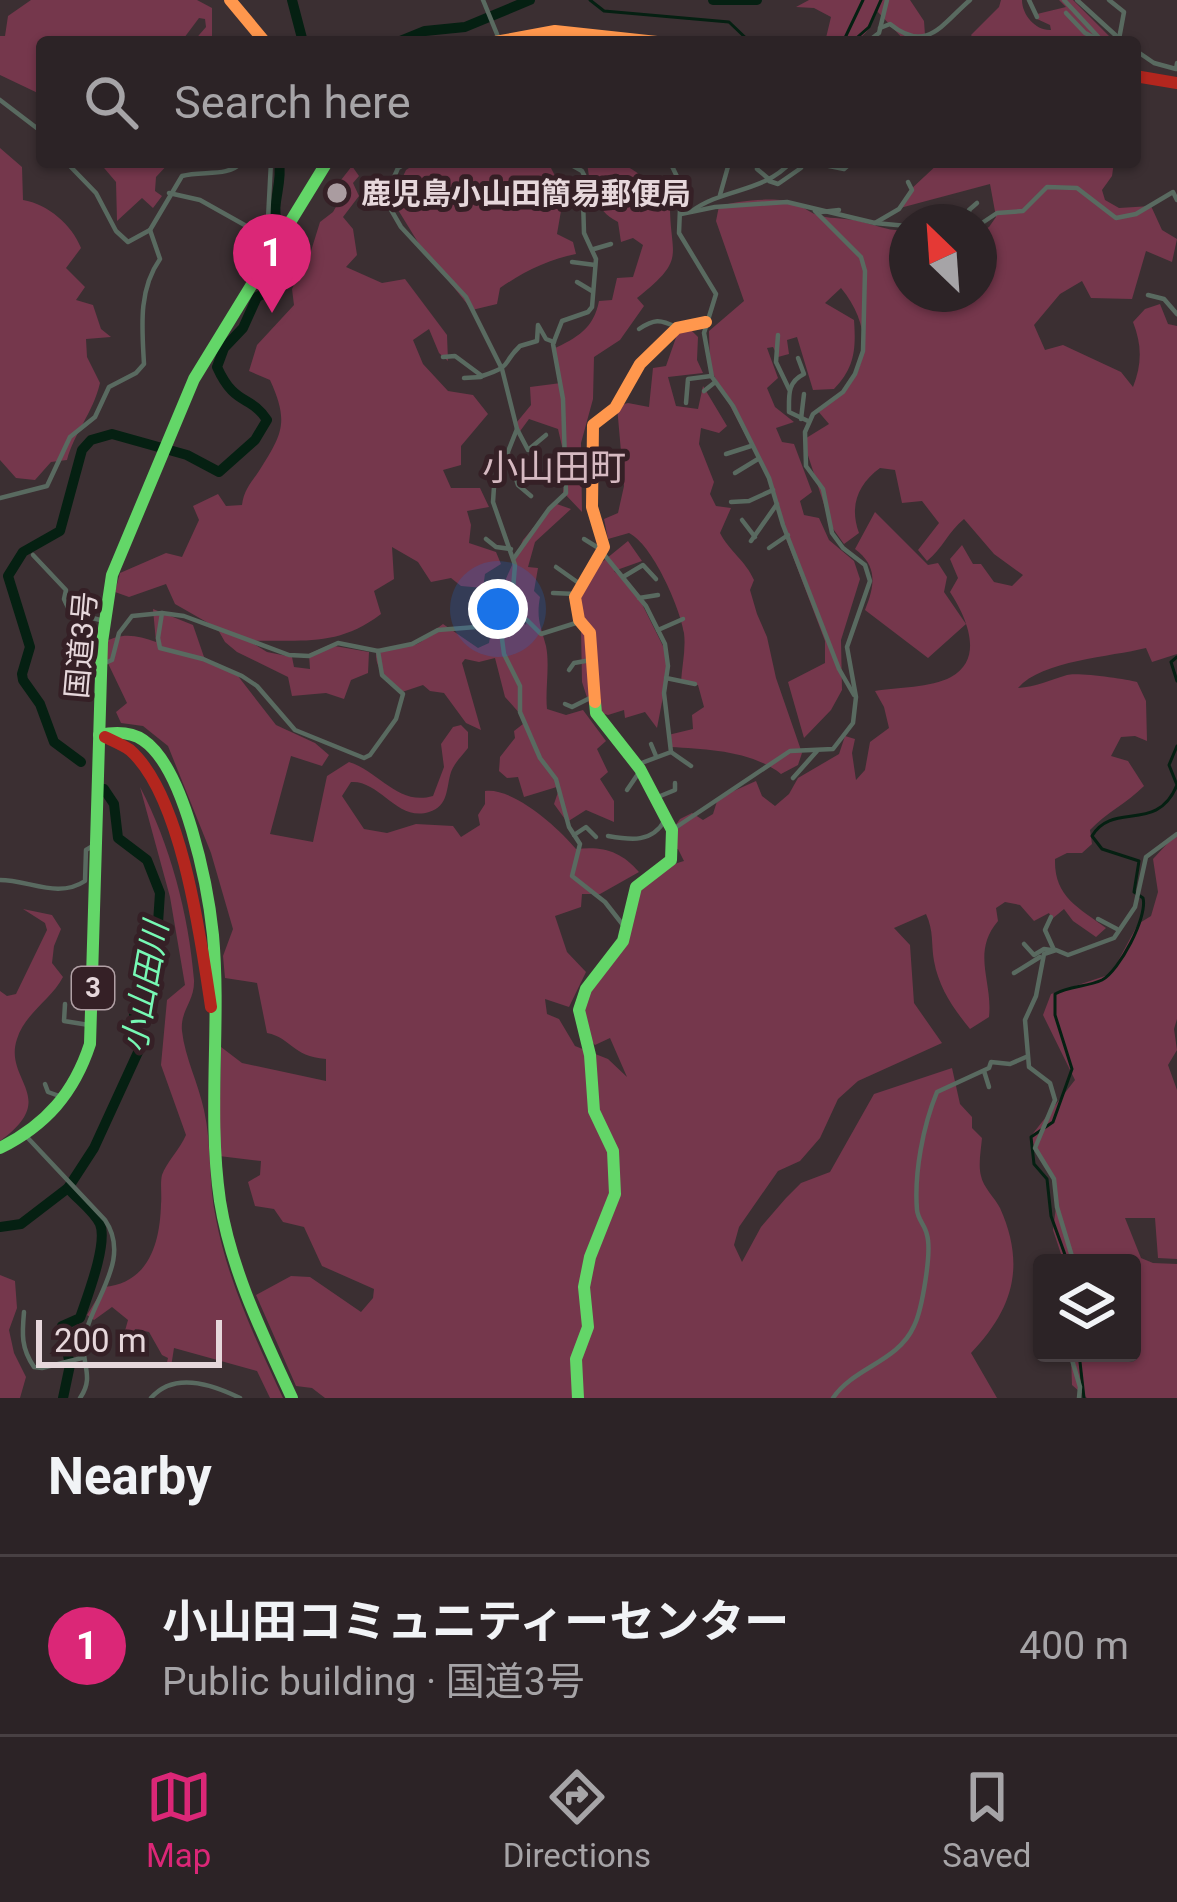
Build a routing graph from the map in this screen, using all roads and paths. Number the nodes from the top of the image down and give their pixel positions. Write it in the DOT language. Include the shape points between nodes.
graph roads {
  1 [pos="230,0"];
  2 [pos="483,0"];
  3 [pos="887,0"];
  4 [pos="970,0"];
  5 [pos="1029,0"];
  6 [pos="1064,0"];
  7 [pos="1077,0"];
  8 [pos="1109,0"];
  9 [pos="1066,13"];
  10 [pos="1037,17"];
  11 [pos="880,28"];
  12 [pos="260,36"];
  13 [pos="496,36"];
  14 [pos="509,36"];
  15 [pos="608,36"];
  16 [pos="873,36"];
  17 [pos="914,36"];
  18 [pos="930,36"];
  19 [pos="1091,36"];
  20 [pos="1097,36"];
  21 [pos="1117,36"];
  22 [pos="1122,36"];
  23 [pos="1141,54"];
  24 [pos="1177,63"];
  25 [pos="1141,77"];
  26 [pos="1177,83"];
  27 [pos="0,100"];
  28 [pos="36,127"];
  29 [pos="72,168"];
  30 [pos="234,168"];
  31 [pos="272,168"];
  32 [pos="323,168"];
  33 [pos="398,168"];
  34 [pos="574,168"];
  35 [pos="673,168"];
  36 [pos="728,168"];
  37 [pos="788,168"];
  38 [pos="791,168"];
  39 [pos="757,169"];
  40 [pos="769,181"];
  41 [pos="908,182"];
  42 [pos="169,193"];
  43 [pos="720,195"];
  44 [pos="1177,200"];
  45 [pos="839,210"];
  46 [pos="818,212"];
  47 [pos="684,214"];
  48 [pos="997,214"];
  49 [pos="874,223"];
  50 [pos="889,224"];
  51 [pos="150,230"];
  52 [pos="272,240"];
  53 [pos="611,244"];
  54 [pos="594,249"];
  55 [pos="572,262"];
  56 [pos="595,265"];
  57 [pos="577,282"];
  58 [pos="593,292"];
  59 [pos="1148,296"];
  60 [pos="657,310"];
  61 [pos="1177,314"];
  62 [pos="661,320"];
  63 [pos="706,322"];
  64 [pos="639,328"];
  65 [pos="677,328"];
  66 [pos="778,335"];
  67 [pos="554,341"];
  68 [pos="442,357"];
  69 [pos="798,358"];
  70 [pos="502,369"];
  71 [pos="482,376"];
  72 [pos="464,378"];
  73 [pos="713,380"];
  74 [pos="789,389"];
  75 [pos="704,391"];
  76 [pos="804,394"];
  77 [pos="686,403"];
  78 [pos="805,420"];
  79 [pos="518,429"];
  80 [pos="546,435"];
  81 [pos="751,446"];
  82 [pos="508,453"];
  83 [pos="726,454"];
  84 [pos="758,459"];
  85 [pos="735,472"];
  86 [pos="773,490"];
  87 [pos="531,496"];
  88 [pos="0,498"];
  89 [pos="731,502"];
  90 [pos="777,504"];
  91 [pos="742,520"];
  92 [pos="788,535"];
  93 [pos="486,539"];
  94 [pos="584,539"];
  95 [pos="769,548"];
  96 [pos="512,549"];
  97 [pos="603,552"];
  98 [pos="33,555"];
  99 [pos="514,559"];
  100 [pos="556,567"];
  101 [pos="623,577"];
  102 [pos="656,579"];
  103 [pos="579,590"];
  104 [pos="553,593"];
  105 [pos="658,595"];
  106 [pos="639,598"];
  107 [pos="162,613"];
  108 [pos="511,613"];
  109 [pos="682,620"];
  110 [pos="104,621"];
  111 [pos="581,621"];
  112 [pos="658,630"];
  113 [pos="378,651"];
  114 [pos="591,660"];
  115 [pos="101,664"];
  116 [pos="569,670"];
  117 [pos="666,678"];
  118 [pos="695,684"];
  119 [pos="593,696"];
  120 [pos="856,697"];
  121 [pos="566,704"];
  122 [pos="98,736"];
  123 [pos="651,744"];
  124 [pos="671,752"];
  125 [pos="817,752"];
  126 [pos="656,756"];
  127 [pos="691,766"];
  128 [pos="639,768"];
  129 [pos="793,778"];
  130 [pos="675,783"];
  131 [pos="627,790"];
  132 [pos="653,799"];
  133 [pos="668,825"];
  134 [pos="1177,834"];
  135 [pos="574,835"];
  136 [pos="608,836"];
  137 [pos="596,837"];
  138 [pos="96,847"];
  139 [pos="0,880"];
  140 [pos="1051,917"];
  141 [pos="1098,919"];
  142 [pos="626,928"];
  143 [pos="1118,929"];
  144 [pos="1024,944"];
  145 [pos="1050,952"];
  146 [pos="1009,959"];
  147 [pos="1039,976"];
  148 [pos="1030,981"];
  149 [pos="65,1004"];
  150 [pos="92,1025"];
  151 [pos="1026,1057"];
  152 [pos="984,1071"];
  153 [pos="45,1084"];
  154 [pos="989,1087"];
  155 [pos="67,1098"];
  156 [pos="26,1136"];
  157 [pos="0,1148"];
  158 [pos="1072,1254"];
  159 [pos="24,1312"];
  160 [pos="84,1357"];
  161 [pos="1073,1362"];
  162 [pos="80,1398"];
  163 [pos="151,1398"];
  164 [pos="240,1398"];
  165 [pos="292,1398"];
  166 [pos="578,1398"];
  167 [pos="832,1398"];
  168 [pos="1079,1398"];
  1 -- 12 [label="main road"];
  2 -- 13 [label="street"];
  3 -- 11 [label="street"];
  4 -- 18 [label="street"];
  5 -- 10 [label="street"];
  6 -- 20 [label="street"];
  7 -- 21 [label="street"];
  8 -- 22 [label="street" via="1125,18"];
  9 -- 19 [label="street"];
  11 -- 16 [label="street"];
  11 -- 17 [label="street" via="890,24"];
  14 -- 15 [label="main road"];
  23 -- 24 [label="street" via="1154,64"];
  25 -- 26 [label="main road"];
  27 -- 28 [label="street"];
  29 -- 51 [label="street" via="125,241"];
  30 -- 42 [label="street" via="182,176"];
  31 -- 52 [label="street"];
  32 -- 52 [label="main road, 国道3号 / 3"];
  33 -- 70 [label="street" via="389,208 466,297"];
  34 -- 54 [label="street" via="587,177 584,233"];
  35 -- 47 [label="street"];
  36 -- 43 [label="street"];
  37 -- 40 [label="street"];
  38 -- 40 [label="street" via="778,184"];
  39 -- 40 [label="street"];
  40 -- 43 [label="street"];
  41 -- 49 [label="street" via="907,201"];
  42 -- 51 [label="street"];
  42 -- 52 [label="street" via="200,200"];
  43 -- 47 [label="street"];
  44 -- 48 [label="street" via="1172,192 1116,218 1077,188 1047,187 1023,211"];
  45 -- 46 [label="street"];
  46 -- 47 [label="street" via="787,202"];
  46 -- 49 [label="street"];
  46 -- 78 [label="street" via="861,257 863,351 843,392"];
  47 -- 63 [label="street" via="679,233 716,294"];
  49 -- 50 [label="street"];
  51 -- 88 [label="street" via="160,259 145,292 144,364 109,387 95,417 70,437 47,486"];
  52 -- 110 [label="main road, 国道3号 / 3" via="160,453 112,575"];
  53 -- 54 [label="street"];
  54 -- 56 [label="street"];
  55 -- 56 [label="street"];
  56 -- 58 [label="street"];
  57 -- 58 [label="street"];
  58 -- 67 [label="street" via="588,312 562,321"];
  59 -- 61 [label="street"];
  60 -- 62 [label="street"];
  62 -- 64 [label="street"];
  62 -- 65 [label="street"];
  63 -- 65 [label="main road"];
  63 -- 73 [label="street"];
  65 -- 97 [label="main road" via="593,425 592,507"];
  66 -- 74 [label="street" via="776,362"];
  67 -- 70 [label="street" via="538,325 537,341 520,346"];
  67 -- 99 [label="street" via="568,487"];
  68 -- 71 [label="street" via="454,356"];
  69 -- 74 [label="street" via="804,374"];
  70 -- 71 [label="street"];
  70 -- 79 [label="street"];
  71 -- 72 [label="street"];
  73 -- 75 [label="street"];
  73 -- 77 [label="street" via="686,381"];
  73 -- 81 [label="street"];
  74 -- 78 [label="street" via="789,412"];
  76 -- 78 [label="street"];
  78 -- 120 [label="street" via="806,466 823,489 832,533 865,565 870,581 847,647"];
  79 -- 80 [label="street" via="528,450"];
  79 -- 82 [label="street"];
  81 -- 83 [label="street"];
  81 -- 84 [label="street"];
  82 -- 87 [label="street" via="518,485"];
  82 -- 96 [label="street" via="493,502"];
  84 -- 85 [label="street"];
  84 -- 86 [label="street"];
  86 -- 89 [label="street"];
  86 -- 90 [label="street"];
  90 -- 91 [label="street" via="753,539"];
  90 -- 92 [label="street"];
  92 -- 95 [label="street"];
  92 -- 120 [label="street"];
  93 -- 96 [label="street"];
  94 -- 97 [label="street"];
  96 -- 99 [label="street"];
  97 -- 101 [label="street"];
  97 -- 103 [label="main road"];
  98 -- 110 [label="street" via="67,590 70,612"];
  99 -- 108 [label="street"];
  100 -- 103 [label="street"];
  101 -- 102 [label="street" via="643,565"];
  101 -- 106 [label="street"];
  103 -- 104 [label="street"];
  103 -- 111 [label="main road"];
  105 -- 106 [label="street"];
  106 -- 112 [label="street"];
  107 -- 113 [label="street" via="289,655 338,644"];
  107 -- 113 [label="street" via="160,648 242,676 295,730 364,758 403,698 382,676"];
  107 -- 115 [label="street" via="132,616 112,660"];
  108 -- 111 [label="street" via="541,634"];
  108 -- 113 [label="street" via="489,626 438,630"];
  108 -- 135 [label="street" via="502,638 520,686 520,712 556,779"];
  109 -- 112 [label="street"];
  110 -- 115 [label="main road, 国道3号 / 3"];
  111 -- 114 [label="main road"];
  112 -- 117 [label="street"];
  114 -- 116 [label="street"];
  114 -- 119 [label="main road"];
  115 -- 122 [label="main road, 国道3号 / 3"];
  117 -- 118 [label="street"];
  117 -- 124 [label="street"];
  119 -- 121 [label="street"];
  119 -- 128 [label="main road" via="599,720"];
  120 -- 125 [label="street" via="844,738"];
  122 -- 138 [label="main road, 国道3号 / 3"];
  122 -- 165 [label="main road" via="115,731 144,740 158,755 211,909 222,1210 249,1302"];
  123 -- 126 [label="street"];
  124 -- 126 [label="street"];
  124 -- 127 [label="street"];
  125 -- 129 [label="street"];
  125 -- 133 [label="street" via="799,749 773,760 719,802"];
  126 -- 128 [label="street"];
  128 -- 131 [label="street"];
  128 -- 132 [label="main road"];
  130 -- 132 [label="street"];
  132 -- 133 [label="main road"];
  133 -- 136 [label="street" via="645,838"];
  133 -- 142 [label="main road" via="671,860 636,886"];
  134 -- 143 [label="street" via="1146,857 1133,913"];
  135 -- 137 [label="street" via="586,827"];
  135 -- 142 [label="street" via="580,849 572,876"];
  138 -- 139 [label="street" via="86,850 86,880 76,887"];
  138 -- 150 [label="main road, 国道3号 / 3"];
  140 -- 145 [label="street"];
  141 -- 143 [label="street"];
  142 -- 166 [label="main road" via="579,1010 594,1111 613,1151 615,1194 584,1287 588,1327 576,1359"];
  143 -- 145 [label="street" via="1107,944"];
  144 -- 145 [label="street" via="1034,955"];
  145 -- 146 [label="street" via="1017,970"];
  145 -- 147 [label="street"];
  147 -- 148 [label="street"];
  147 -- 151 [label="street" via="1025,1020"];
  149 -- 150 [label="street" via="64,1021"];
  150 -- 155 [label="main road, 国道3号 / 3"];
  151 -- 152 [label="street" via="991,1061"];
  151 -- 158 [label="street" via="1054,1092 1035,1148 1054,1179"];
  152 -- 154 [label="street"];
  152 -- 167 [label="street" via="941,1088 934,1100 916,1184 928,1242 913,1329"];
  153 -- 155 [label="street"];
  155 -- 156 [label="main road, 国道3号 / 3"];
  156 -- 157 [label="main road, 国道3号 / 3"];
  156 -- 160 [label="street" via="109,1225 114,1247"];
  159 -- 160 [label="street" via="24,1353 34,1367"];
  160 -- 162 [label="street" via="89,1379"];
  161 -- 168 [label="street"];
  163 -- 164 [label="street" via="181,1382"];
}
